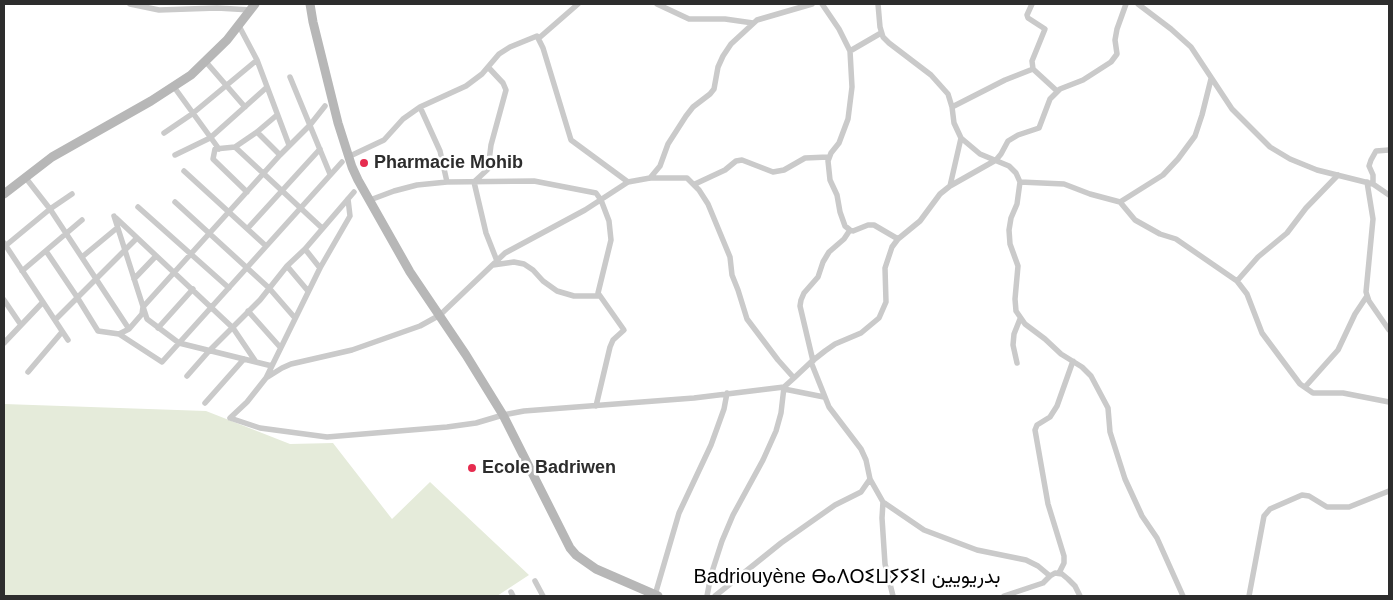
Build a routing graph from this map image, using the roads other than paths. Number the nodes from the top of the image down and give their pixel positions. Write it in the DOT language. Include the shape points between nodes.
graph roads {
  1 [pos="131,4"];
  2 [pos="310,4"];
  3 [pos="578,4"];
  4 [pos="657,4"];
  5 [pos="812,4"];
  6 [pos="822,4"];
  7 [pos="878,4"];
  8 [pos="1032,4"];
  9 [pos="1126,4"];
  10 [pos="1138,4"];
  11 [pos="188,6"];
  12 [pos="218,6"];
  13 [pos="160,7"];
  14 [pos="253,7"];
  15 [pos="752,23"];
  16 [pos="239,26"];
  17 [pos="881,33"];
  18 [pos="539,38"];
  19 [pos="850,50"];
  20 [pos="257,60"];
  21 [pos="206,62"];
  22 [pos="488,67"];
  23 [pos="1033,69"];
  24 [pos="290,77"];
  25 [pos="1212,79"];
  26 [pos="227,86"];
  27 [pos="174,87"];
  28 [pos="266,88"];
  29 [pos="1058,91"];
  30 [pos="325,106"];
  31 [pos="245,107"];
  32 [pos="420,107"];
  33 [pos="952,107"];
  34 [pos="192,114"];
  35 [pos="277,115"];
  36 [pos="310,125"];
  37 [pos="257,132"];
  38 [pos="164,133"];
  39 [pos="210,138"];
  40 [pos="961,138"];
  41 [pos="289,145"];
  42 [pos="235,147"];
  43 [pos="218,149"];
  44 [pos="320,149"];
  45 [pos="1389,150"];
  46 [pos="175,154"];
  47 [pos="280,155"];
  48 [pos="828,157"];
  49 [pos="345,159"];
  50 [pos="996,160"];
  51 [pos="184,171"];
  52 [pos="263,173"];
  53 [pos="330,174"];
  54 [pos="1338,175"];
  55 [pos="25,176"];
  56 [pos="650,178"];
  57 [pos="447,182"];
  58 [pos="474,182"];
  59 [pos="628,182"];
  60 [pos="1020,182"];
  61 [pos="1370,183"];
  62 [pos="695,184"];
  63 [pos="950,186"];
  64 [pos="282,191"];
  65 [pos="247,192"];
  66 [pos="354,192"];
  67 [pos="4,194"];
  68 [pos="72,194"];
  69 [pos="1389,195"];
  70 [pos="348,199"];
  71 [pos="370,200"];
  72 [pos="601,200"];
  73 [pos="175,202"];
  74 [pos="1120,202"];
  75 [pos="138,207"];
  76 [pos="50,209"];
  77 [pos="301,209"];
  78 [pos="228,211"];
  79 [pos="82,220"];
  80 [pos="117,228"];
  81 [pos="248,228"];
  82 [pos="322,228"];
  83 [pos="850,230"];
  84 [pos="66,234"];
  85 [pos="210,234"];
  86 [pos="137,238"];
  87 [pos="898,239"];
  88 [pos="4,245"];
  89 [pos="266,246"];
  90 [pos="304,249"];
  91 [pos="125,250"];
  92 [pos="46,251"];
  93 [pos="191,254"];
  94 [pos="156,256"];
  95 [pos="82,257"];
  96 [pos="495,263"];
  97 [pos="287,266"];
  98 [pos="247,268"];
  99 [pos="320,268"];
  100 [pos="22,271"];
  101 [pos="174,272"];
  102 [pos="96,279"];
  103 [pos="134,279"];
  104 [pos="1237,281"];
  105 [pos="229,288"];
  106 [pos="269,288"];
  107 [pos="193,289"];
  108 [pos="308,291"];
  109 [pos="599,296"];
  110 [pos="1367,296"];
  111 [pos="77,297"];
  112 [pos="4,300"];
  113 [pos="43,302"];
  114 [pos="143,306"];
  115 [pos="212,307"];
  116 [pos="248,311"];
  117 [pos="440,315"];
  118 [pos="294,318"];
  119 [pos="1020,318"];
  120 [pos="54,320"];
  121 [pos="21,326"];
  122 [pos="158,328"];
  123 [pos="233,328"];
  124 [pos="129,329"];
  125 [pos="1389,330"];
  126 [pos="62,332"];
  127 [pos="119,334"];
  128 [pos="68,340"];
  129 [pos="4,343"];
  130 [pos="179,343"];
  131 [pos="280,347"];
  132 [pos="210,351"];
  133 [pos="244,359"];
  134 [pos="812,361"];
  135 [pos="1073,361"];
  136 [pos="256,362"];
  137 [pos="1016,363"];
  138 [pos="272,366"];
  139 [pos="28,372"];
  140 [pos="187,376"];
  141 [pos="266,378"];
  142 [pos="794,378"];
  143 [pos="1305,387"];
  144 [pos="784,388"];
  145 [pos="727,393"];
  146 [pos="824,397"];
  147 [pos="1389,402"];
  148 [pos="205,403"];
  149 [pos="596,406"];
  150 [pos="502,415"];
  151 [pos="870,479"];
  152 [pos="1389,491"];
  153 [pos="883,502"];
  154 [pos="1059,573"];
  155 [pos="1050,576"];
  156 [pos="535,581"];
  157 [pos="543,596"];
  158 [pos="656,596"];
  159 [pos="707,596"];
  160 [pos="715,596"];
  161 [pos="893,596"];
  162 [pos="1004,596"];
  163 [pos="1080,596"];
  164 [pos="1183,596"];
  165 [pos="1249,596"];
  1 -- 13 [label="street"];
  2 -- 49 [label="street"];
  3 -- 18 [label="street"];
  4 -- 15 [label="street" via="689,18 724,18"];
  5 -- 15 [label="street"];
  6 -- 19 [label="street"];
  7 -- 17 [label="street"];
  8 -- 23 [label="street" via="1028,18 1045,29 1032,61"];
  9 -- 29 [label="street" via="1116,29 1114,59"];
  10 -- 25 [label="street" via="1186,42"];
  11 -- 12 [label="street"];
  11 -- 13 [label="street"];
  12 -- 14 [label="street"];
  14 -- 16 [label="street"];
  15 -- 56 [label="street" via="723,56 714,88 686,116 668,144 660,166"];
  16 -- 20 [label="street"];
  16 -- 21 [label="street"];
  17 -- 19 [label="street"];
  17 -- 33 [label="street" via="889,44 931,75 948,94"];
  18 -- 22 [label="street" via="536,36 510,47"];
  18 -- 59 [label="street" via="571,140"];
  19 -- 48 [label="street" via="852,87 848,119 839,143"];
  20 -- 26 [label="street"];
  20 -- 28 [label="street"];
  21 -- 26 [label="street"];
  21 -- 27 [label="street"];
  22 -- 32 [label="street" via="466,86"];
  22 -- 58 [label="street" via="506,90 488,169"];
  23 -- 29 [label="street"];
  23 -- 33 [label="street"];
  24 -- 36 [label="street"];
  25 -- 54 [label="street" via="1232,108 1270,147 1290,159"];
  25 -- 74 [label="street" via="1195,136 1178,160 1163,175"];
  26 -- 31 [label="street"];
  26 -- 34 [label="street"];
  27 -- 34 [label="street"];
  27 -- 55 [label="street"];
  28 -- 31 [label="street"];
  28 -- 35 [label="street"];
  29 -- 50 [label="street" via="1050,99 1039,128 1008,141"];
  30 -- 36 [label="street"];
  31 -- 39 [label="street"];
  32 -- 49 [label="street" via="403,119 384,140"];
  32 -- 57 [label="street" via="440,151"];
  33 -- 40 [label="street" via="954,123"];
  34 -- 38 [label="street"];
  34 -- 39 [label="street"];
  35 -- 37 [label="street"];
  35 -- 41 [label="street"];
  36 -- 41 [label="street"];
  36 -- 44 [label="street"];
  37 -- 42 [label="street"];
  37 -- 47 [label="street"];
  39 -- 43 [label="street"];
  39 -- 46 [label="street"];
  40 -- 50 [label="street" via="980,154"];
  40 -- 63 [label="street"];
  41 -- 47 [label="street"];
  42 -- 43 [label="street"];
  42 -- 52 [label="street"];
  43 -- 65 [label="street" via="215,149 213,159"];
  44 -- 53 [label="street"];
  44 -- 64 [label="street"];
  45 -- 61 [label="street" via="1376,151 1369,166 1373,175"];
  47 -- 52 [label="street"];
  48 -- 62 [label="street" via="804,158 784,170 773,172 742,160 736,161"];
  48 -- 83 [label="street" via="830,180 843,220"];
  49 -- 53 [label="street"];
  49 -- 71 [label="street"];
  50 -- 60 [label="street" via="1013,169"];
  50 -- 63 [label="street"];
  51 -- 78 [label="street"];
  52 -- 64 [label="street"];
  52 -- 65 [label="street"];
  53 -- 77 [label="street"];
  54 -- 61 [label="street"];
  54 -- 104 [label="street" via="1291,229 1258,257"];
  55 -- 67 [label="street"];
  55 -- 76 [label="street"];
  56 -- 59 [label="street"];
  56 -- 62 [label="street" via="680,177"];
  57 -- 58 [label="street"];
  57 -- 71 [label="street" via="417,185"];
  58 -- 72 [label="street" via="534,181 592,192"];
  58 -- 96 [label="street"];
  59 -- 72 [label="street"];
  60 -- 74 [label="street" via="1064,184"];
  60 -- 119 [label="street" via="1009,230 1018,266 1015,305"];
  61 -- 69 [label="street"];
  61 -- 110 [label="street" via="1373,220"];
  62 -- 142 [label="street" via="708,204 730,257 732,275 745,314"];
  63 -- 87 [label="street" via="920,221"];
  64 -- 77 [label="street"];
  64 -- 81 [label="street"];
  65 -- 78 [label="street"];
  66 -- 70 [label="street"];
  68 -- 76 [label="street"];
  70 -- 82 [label="street"];
  70 -- 99 [label="street" via="350,216"];
  71 -- 117 [label="street" via="410,272"];
  72 -- 96 [label="street" via="516,246"];
  72 -- 109 [label="street" via="609,221 611,240"];
  73 -- 85 [label="street"];
  74 -- 104 [label="street" via="1135,220 1160,234 1176,238"];
  75 -- 93 [label="street"];
  76 -- 84 [label="street"];
  76 -- 88 [label="street"];
  77 -- 82 [label="street"];
  77 -- 89 [label="street"];
  78 -- 81 [label="street"];
  78 -- 85 [label="street"];
  79 -- 84 [label="street"];
  80 -- 86 [label="street" via="114,216"];
  80 -- 91 [label="street"];
  80 -- 95 [label="street"];
  81 -- 89 [label="street"];
  82 -- 90 [label="street"];
  83 -- 87 [label="street" via="874,226"];
  83 -- 134 [label="street" via="829,252 818,277 801,300"];
  84 -- 92 [label="street"];
  84 -- 95 [label="street"];
  85 -- 93 [label="street"];
  85 -- 98 [label="street"];
  86 -- 91 [label="street"];
  86 -- 94 [label="street"];
  87 -- 134 [label="street" via="885,268 886,302 879,318 861,333 835,344"];
  88 -- 100 [label="street"];
  89 -- 98 [label="street"];
  90 -- 97 [label="street"];
  90 -- 99 [label="street"];
  91 -- 102 [label="street"];
  91 -- 103 [label="street"];
  92 -- 100 [label="street"];
  92 -- 111 [label="street"];
  93 -- 101 [label="street"];
  93 -- 105 [label="street"];
  94 -- 101 [label="street"];
  94 -- 103 [label="street"];
  95 -- 102 [label="street"];
  96 -- 109 [label="street" via="524,264 558,291 574,296"];
  96 -- 117 [label="street"];
  97 -- 106 [label="street"];
  97 -- 108 [label="street"];
  98 -- 105 [label="street"];
  98 -- 106 [label="street"];
  99 -- 108 [label="street"];
  100 -- 113 [label="street"];
  101 -- 107 [label="street"];
  101 -- 114 [label="street"];
  102 -- 111 [label="street"];
  102 -- 124 [label="street"];
  103 -- 114 [label="street"];
  104 -- 143 [label="street" via="1247,294 1262,333"];
  105 -- 115 [label="street"];
  106 -- 116 [label="street"];
  106 -- 118 [label="street"];
  107 -- 115 [label="street"];
  107 -- 122 [label="street"];
  108 -- 118 [label="street"];
  109 -- 149 [label="street" via="624,330 610,347"];
  110 -- 125 [label="street"];
  110 -- 143 [label="street" via="1338,350"];
  111 -- 120 [label="street"];
  111 -- 127 [label="street" via="98,331"];
  112 -- 121 [label="street"];
  113 -- 120 [label="street"];
  113 -- 121 [label="street"];
  114 -- 122 [label="street" via="147,319"];
  114 -- 124 [label="street" via="142,314"];
  115 -- 123 [label="street"];
  115 -- 130 [label="street"];
  116 -- 123 [label="street"];
  116 -- 131 [label="street"];
  117 -- 141 [label="street" via="420,326 372,343 291,364"];
  117 -- 150 [label="street"];
  118 -- 131 [label="street"];
  119 -- 135 [label="street"];
  119 -- 137 [label="street" via="1013,345"];
  120 -- 126 [label="street"];
  121 -- 129 [label="street"];
  122 -- 130 [label="street"];
  123 -- 132 [label="street"];
  123 -- 136 [label="street"];
  124 -- 127 [label="street"];
  126 -- 128 [label="street"];
  126 -- 139 [label="street"];
  127 -- 130 [label="street" via="162,362"];
  130 -- 132 [label="street"];
  131 -- 138 [label="street"];
  132 -- 133 [label="street"];
  132 -- 140 [label="street"];
  133 -- 136 [label="street"];
  133 -- 148 [label="street"];
  134 -- 142 [label="street"];
  134 -- 146 [label="street"];
  135 -- 154 [label="street" via="1058,406 1034,430 1048,504 1064,556"];
  135 -- 164 [label="street" via="1091,376 1108,408 1110,432 1125,479 1167,558"];
  136 -- 138 [label="street"];
  138 -- 141 [label="street"];
  141 -- 150 [label="street" via="230,418 260,428 327,437 447,427"];
  142 -- 144 [label="street"];
  143 -- 147 [label="street" via="1313,392"];
  144 -- 145 [label="street"];
  144 -- 146 [label="street"];
  144 -- 159 [label="street" via="782,413 776,431 722,541"];
  145 -- 149 [label="street"];
  145 -- 158 [label="street" via="711,445 679,514"];
  146 -- 151 [label="street" via="861,450"];
  149 -- 150 [label="street"];
  150 -- 158 [label="street" via="570,548 603,572"];
  151 -- 153 [label="street"];
  151 -- 160 [label="street" via="861,492 835,505 781,543"];
  152 -- 165 [label="street" via="1349,507 1327,507 1302,495 1270,509 1264,516"];
  153 -- 155 [label="street" via="929,532 977,550 1026,560"];
  153 -- 161 [label="street" via="885,564"];
  154 -- 155 [label="street"];
  154 -- 163 [label="street" via="1075,586"];
  155 -- 162 [label="street" via="1046,582"];
  156 -- 157 [label="street"];
}
